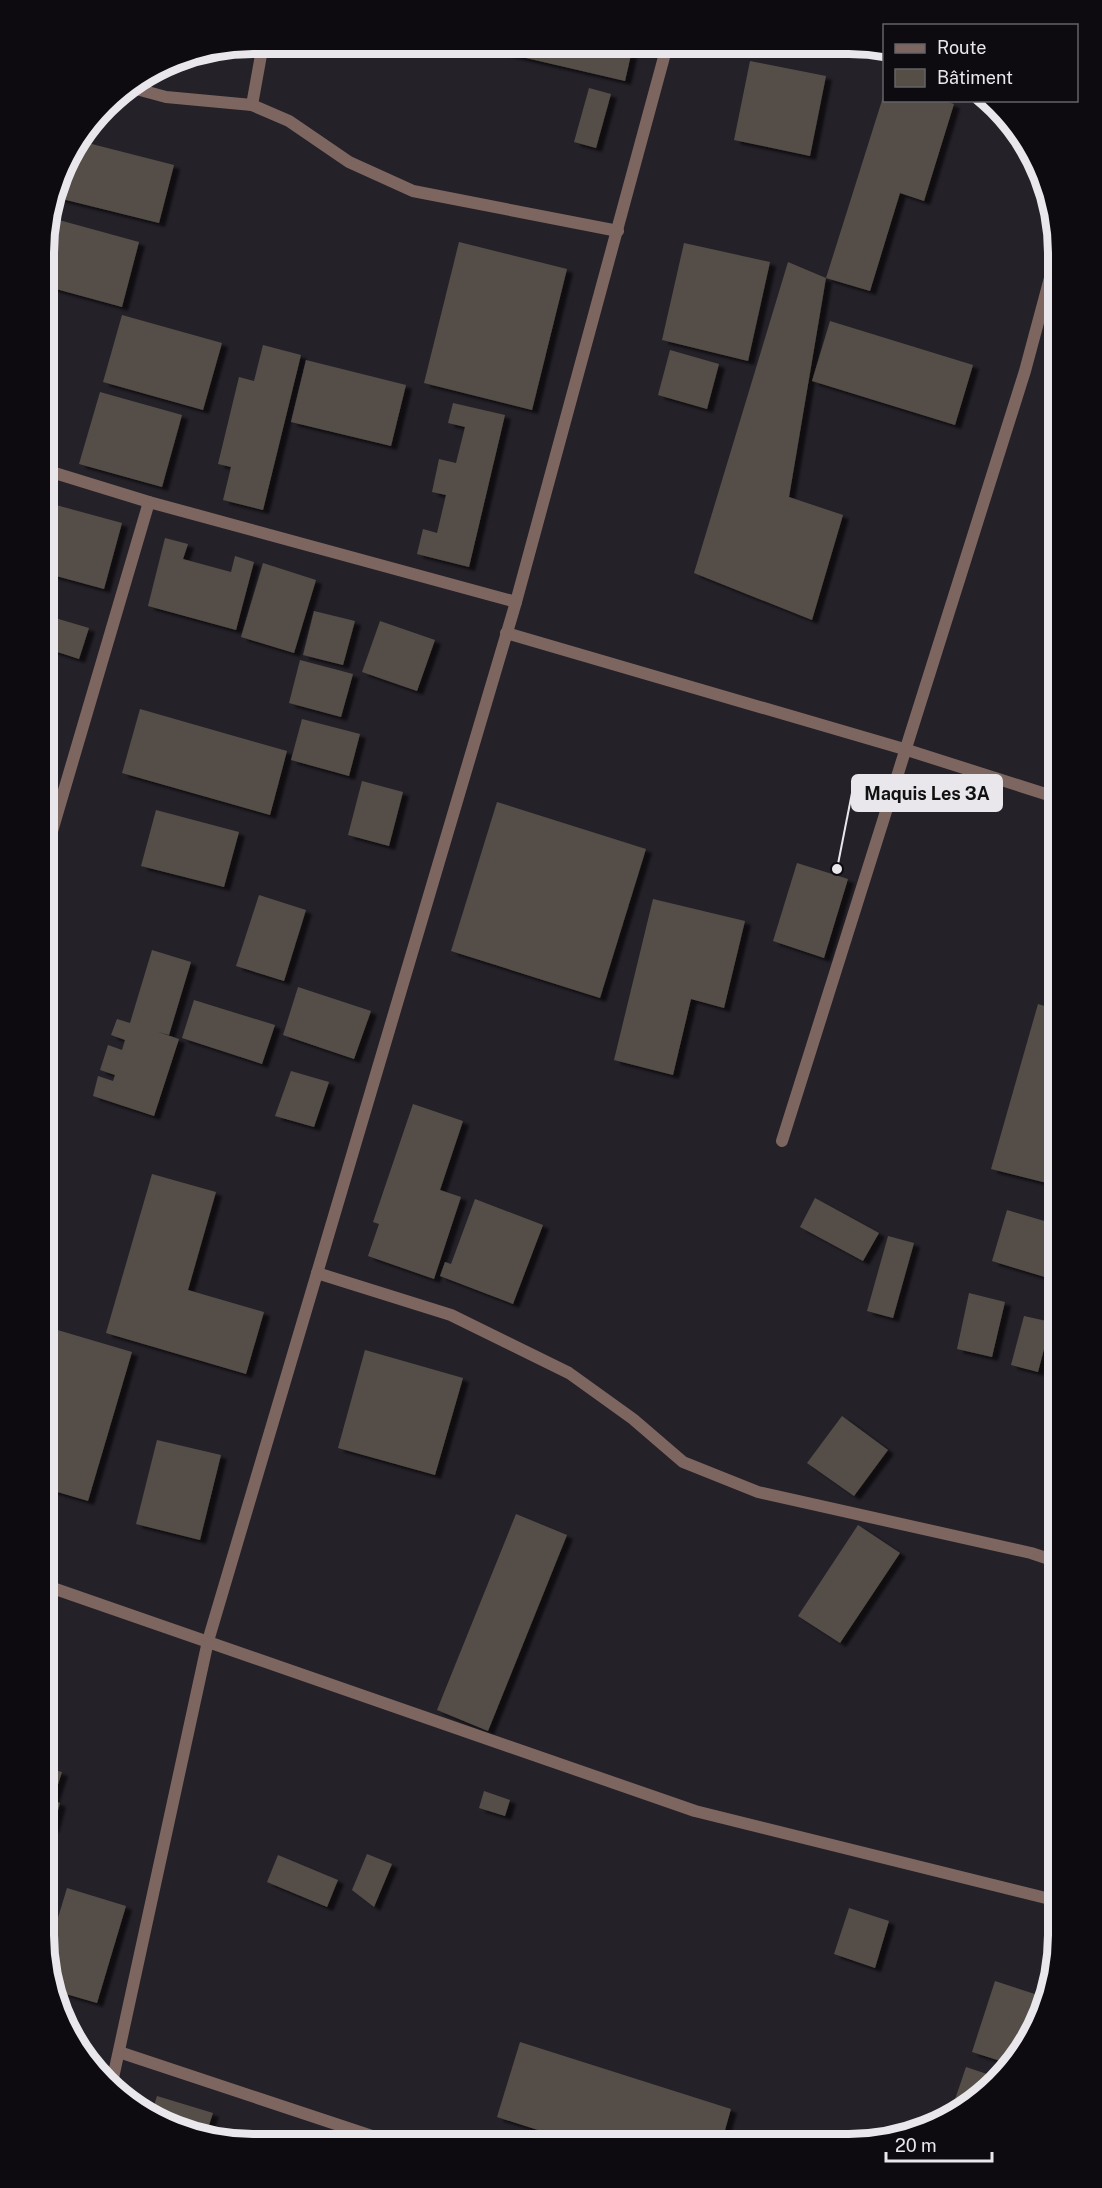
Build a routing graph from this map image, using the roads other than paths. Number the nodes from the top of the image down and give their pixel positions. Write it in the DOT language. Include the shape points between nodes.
graph roads {
  1 [pos="261,54"];
  2 [pos="665,54"];
  3 [pos="140,90"];
  4 [pos="252,105"];
  5 [pos="618,231"];
  6 [pos="1048,285"];
  7 [pos="54,473"];
  8 [pos="149,502"];
  9 [pos="516,602"];
  10 [pos="506,633"];
  11 [pos="904,750"];
  12 [pos="1048,795"];
  13 [pos="54,824"];
  14 [pos="782,1142"];
  15 [pos="316,1273"];
  16 [pos="1048,1559"];
  17 [pos="54,1588"];
  18 [pos="208,1641"];
  19 [pos="1048,1899"];
  20 [pos="119,2052"];
  21 [pos="113,2077"];
  22 [pos="366,2134"];
  1 -- 4 [label="street"];
  2 -- 5 [label="street"];
  3 -- 4 [label="street" via="166,97"];
  4 -- 5 [label="street" via="289,121 349,162 413,191"];
  5 -- 9 [label="street"];
  6 -- 11 [label="street" via="1025,371"];
  7 -- 8 [label="street"];
  8 -- 9 [label="street"];
  8 -- 13 [label="street"];
  9 -- 10 [label="street"];
  10 -- 11 [label="street"];
  10 -- 15 [label="street"];
  11 -- 12 [label="street"];
  11 -- 14 [label="street"];
  15 -- 16 [label="street" via="451,1315 569,1373 633,1419 683,1462 758,1492"];
  15 -- 18 [label="street"];
  17 -- 18 [label="street"];
  18 -- 19 [label="street" via="695,1811"];
  18 -- 20 [label="street"];
  20 -- 21 [label="street"];
  20 -- 22 [label="street"];
}
